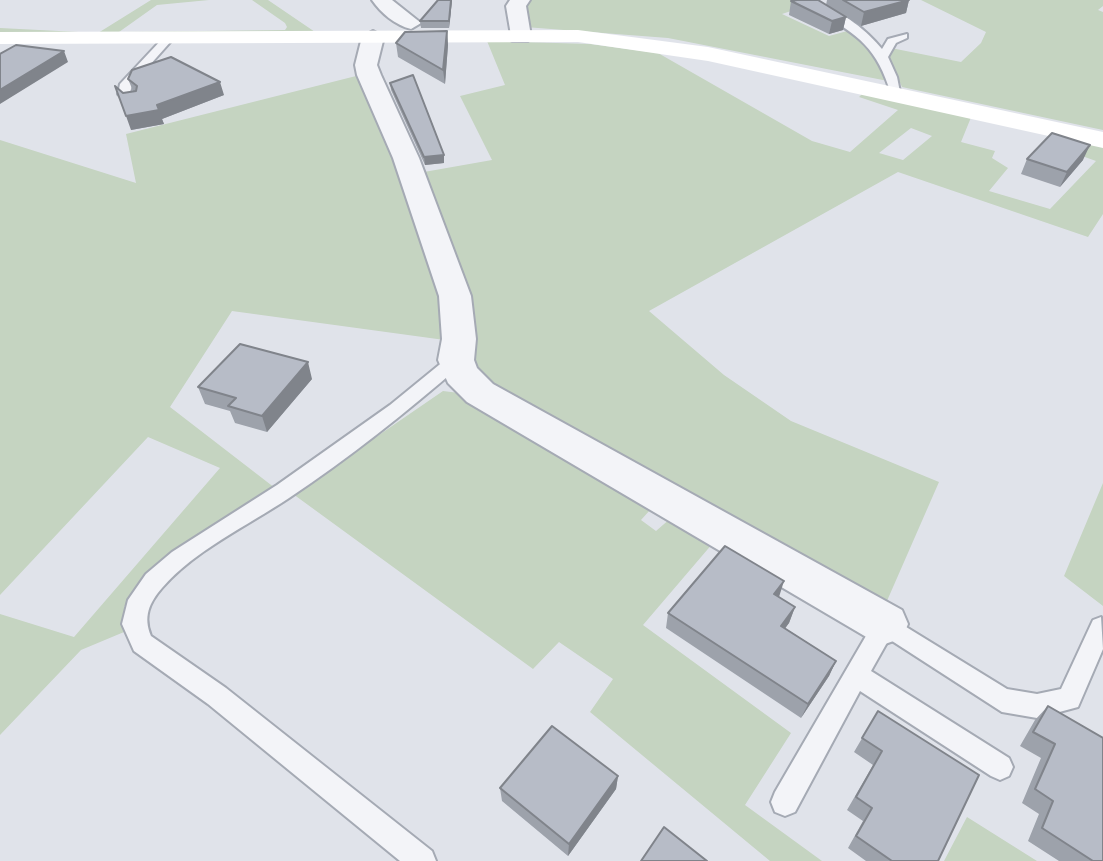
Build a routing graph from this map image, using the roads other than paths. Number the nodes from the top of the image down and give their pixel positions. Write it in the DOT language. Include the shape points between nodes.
graph roads {
  1 [pos="382,0"];
  2 [pos="408,0"];
  3 [pos="520,0"];
  4 [pos="815,6"];
  5 [pos="411,30"];
  6 [pos="520,36"];
  7 [pos="903,36"];
  8 [pos="373,37"];
  9 [pos="0,38"];
  10 [pos="168,39"];
  11 [pos="884,55"];
  12 [pos="897,93"];
  13 [pos="134,102"];
  14 [pos="1103,140"];
  15 [pos="457,360"];
  16 [pos="886,624"];
  17 [pos="1101,627"];
  18 [pos="856,676"];
  19 [pos="1000,767"];
  20 [pos="785,802"];
  21 [pos="422,861"];
  1 -- 5 [label="street"];
  2 -- 5 [label="street"];
  3 -- 6 [label="street" via="516,6"];
  4 -- 11 [label="lane" via="856,29"];
  5 -- 6 [label="main road"];
  5 -- 8 [label="main road"];
  6 -- 12 [label="main road" via="643,43"];
  7 -- 11 [label="lane" via="885,48"];
  8 -- 10 [label="main road"];
  8 -- 15 [label="street" via="366,65 369,75 406,158 455,296"];
  9 -- 10 [label="main road"];
  10 -- 13 [label="lane" via="126,85 124,94"];
  11 -- 12 [label="lane"];
  12 -- 14 [label="main road"];
  15 -- 16 [label="street" via="461,374 480,394"];
  15 -- 21 [label="lane" via="397,410 284,491 180,558 154,581 136,607 134,624 142,643 217,696"];
  16 -- 17 [label="lane" via="1002,700 1037,706 1069,699"];
  16 -- 18 [label="lane"];
  18 -- 19 [label="lane"];
  18 -- 20 [label="lane"];
}
